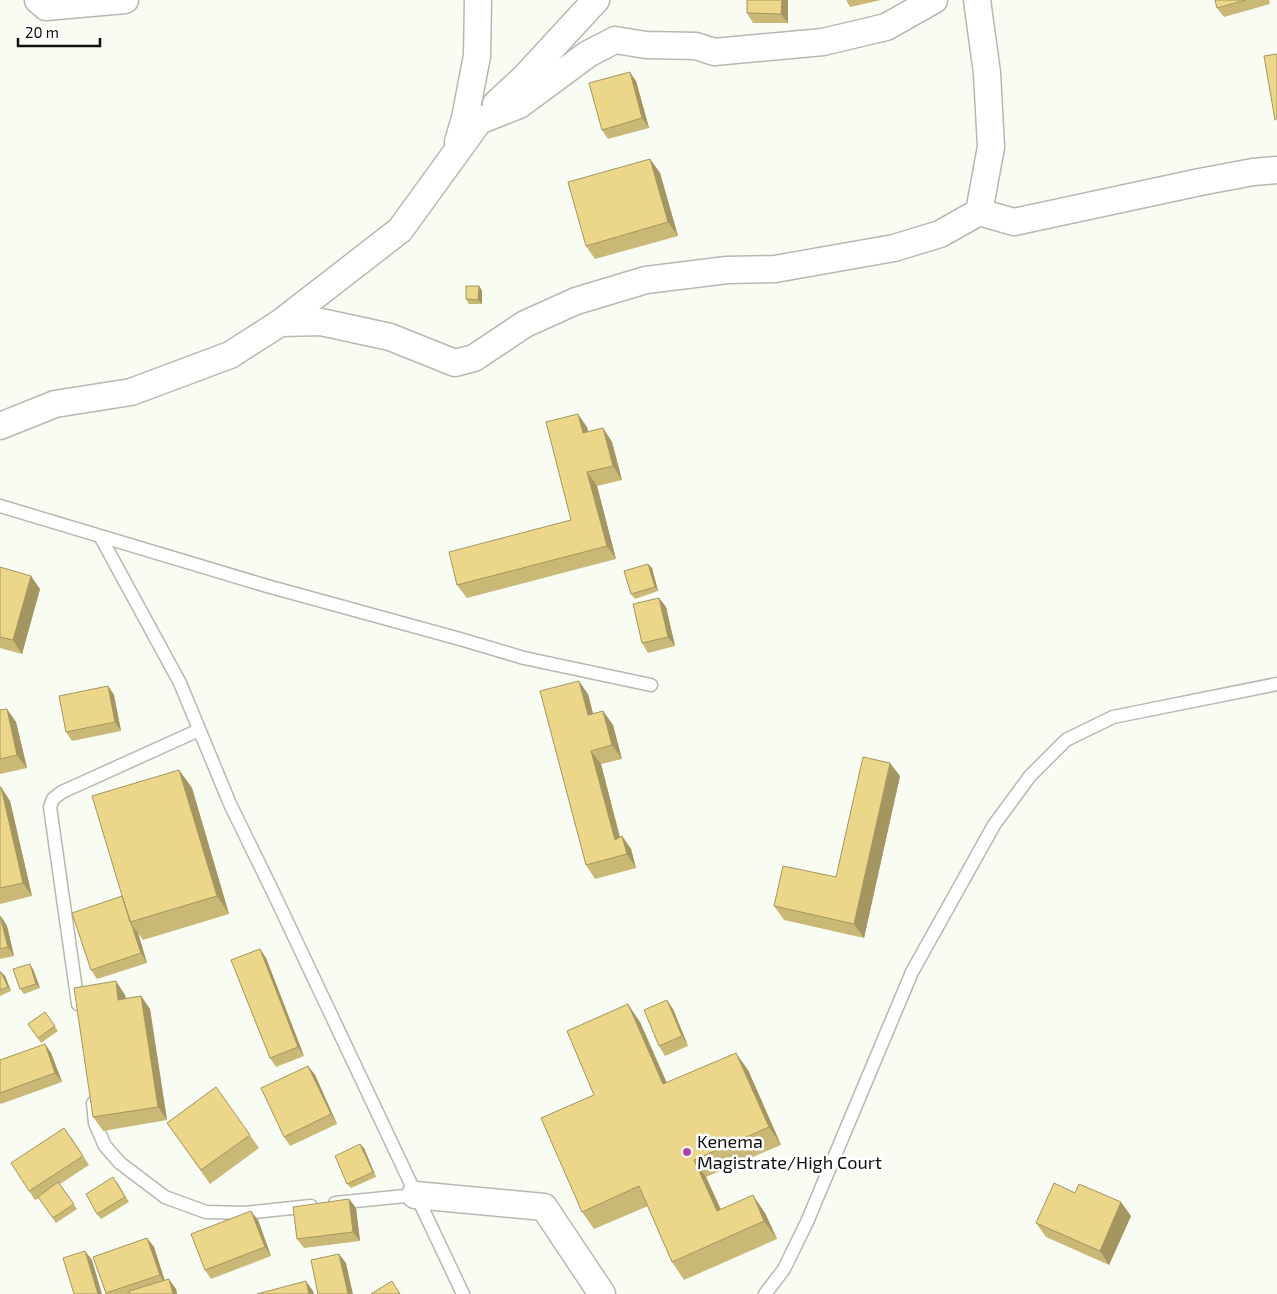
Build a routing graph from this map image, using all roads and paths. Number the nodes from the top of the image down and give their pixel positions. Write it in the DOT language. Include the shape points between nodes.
graph roads {
  1 [pos="38,0"];
  2 [pos="125,0"];
  3 [pos="478,0"];
  4 [pos="596,0"];
  5 [pos="934,0"];
  6 [pos="977,0"];
  7 [pos="479,122"];
  8 [pos="455,154"];
  9 [pos="1277,170"];
  10 [pos="979,212"];
  11 [pos="280,323"];
  12 [pos="0,426"];
  13 [pos="0,506"];
  14 [pos="100,536"];
  15 [pos="1277,684"];
  16 [pos="651,685"];
  17 [pos="199,730"];
  18 [pos="80,1014"];
  19 [pos="91,1093"];
  20 [pos="415,1195"];
  21 [pos="463,1294"];
  22 [pos="602,1294"];
  23 [pos="765,1294"];
  1 -- 2 [label="street" via="46,7"];
  3 -- 8 [label="street" via="477,56"];
  4 -- 7 [label="street"];
  5 -- 7 [label="street" via="886,27 823,42 714,52 696,46 615,40 588,54 519,105"];
  6 -- 10 [label="street" via="987,73 991,147"];
  7 -- 8 [label="street"];
  8 -- 11 [label="street" via="400,230"];
  9 -- 10 [label="street" via="1200,182 1014,222"];
  10 -- 11 [label="street" via="940,234 894,248 775,269 727,270 646,280 576,301 526,324 474,358 455,363 390,337 322,322"];
  11 -- 12 [label="street" via="230,355 131,392 55,404"];
  13 -- 14 [label="lane"];
  14 -- 16 [label="lane" via="524,658"];
  14 -- 17 [label="lane" via="180,683"];
  15 -- 23 [label="lane" via="1113,717 1066,740 1030,776 994,825 912,972 807,1222 784,1268"];
  17 -- 18 [label="lane" via="62,792 50,807"];
  17 -- 20 [label="lane" via="230,804"];
  19 -- 20 [label="lane" via="95,1123 105,1146 120,1163 165,1196 206,1212 245,1213"];
  20 -- 21 [label="lane"];
  20 -- 22 [label="street" via="544,1207"];
}
